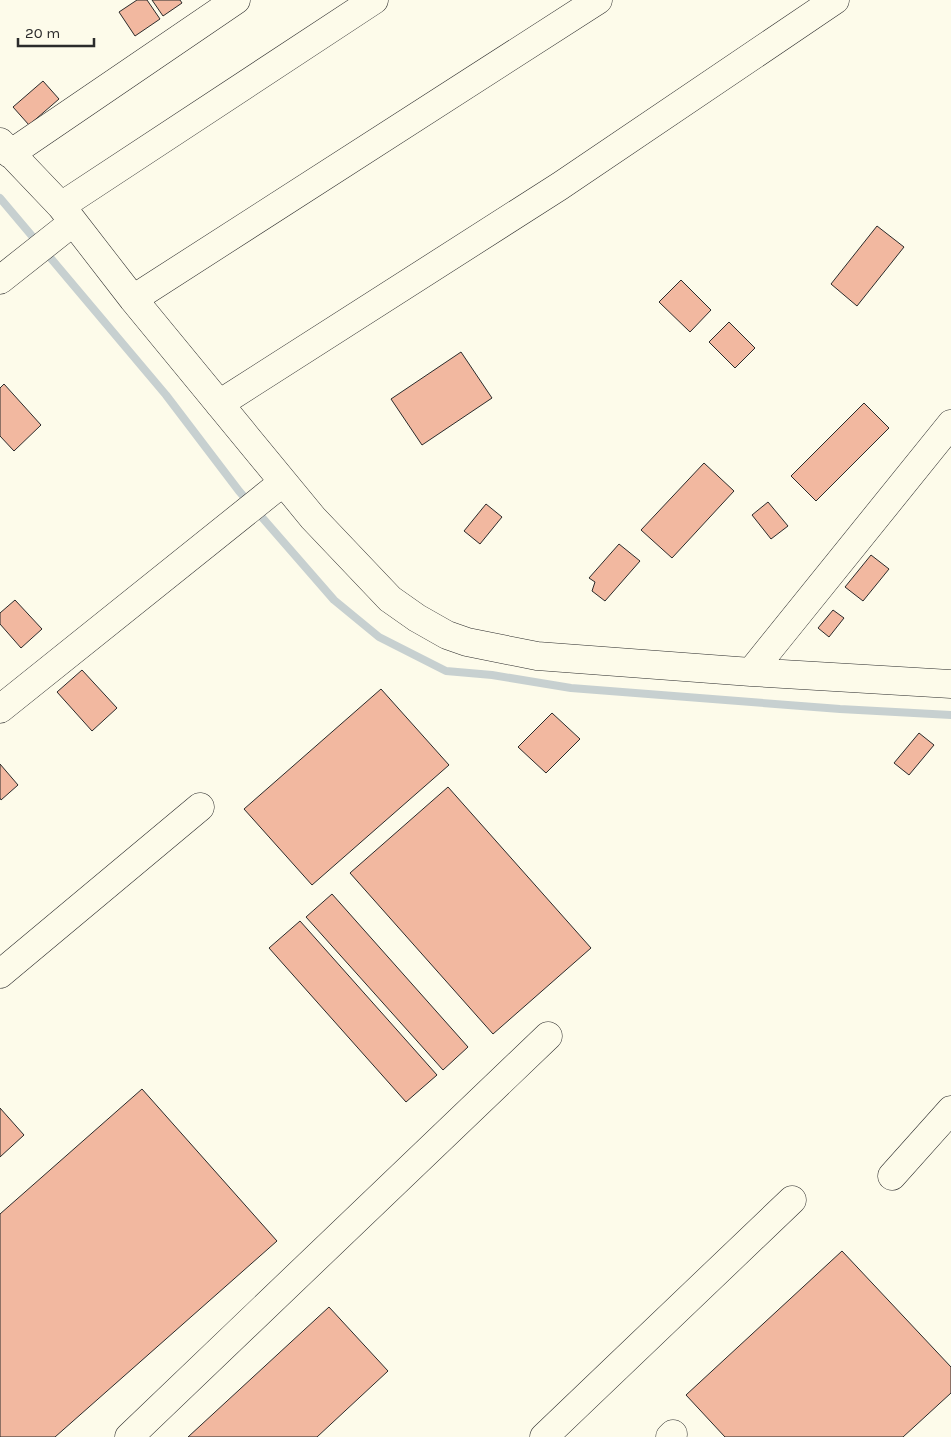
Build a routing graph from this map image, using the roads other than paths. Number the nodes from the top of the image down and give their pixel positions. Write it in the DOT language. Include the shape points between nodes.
graph roads {
  1 [pos="236,0"];
  2 [pos="374,0"];
  3 [pos="598,0"];
  4 [pos="835,0"];
  5 [pos="5,148"];
  6 [pos="66,220"];
  7 [pos="0,280"];
  8 [pos="133,299"];
  9 [pos="219,404"];
  10 [pos="951,424"];
  11 [pos="272,491"];
  12 [pos="751,672"];
  13 [pos="951,684"];
  14 [pos="0,709"];
  15 [pos="200,807"];
  16 [pos="0,974"];
  17 [pos="548,1036"];
  18 [pos="951,1110"];
  19 [pos="892,1176"];
  20 [pos="792,1200"];
  21 [pos="129,1437"];
  22 [pos="544,1437"];
  1 -- 5 [label="street"];
  2 -- 6 [label="street"];
  3 -- 8 [label="street"];
  4 -- 9 [label="street" via="560,186"];
  5 -- 6 [label="street"];
  6 -- 7 [label="street"];
  6 -- 8 [label="street"];
  8 -- 9 [label="street"];
  9 -- 11 [label="street"];
  10 -- 12 [label="street"];
  11 -- 12 [label="street" via="390,598 446,635 537,656"];
  11 -- 14 [label="street"];
  12 -- 13 [label="street"];
  15 -- 16 [label="street"];
  17 -- 21 [label="street"];
  18 -- 19 [label="street"];
  20 -- 22 [label="street"];
}
